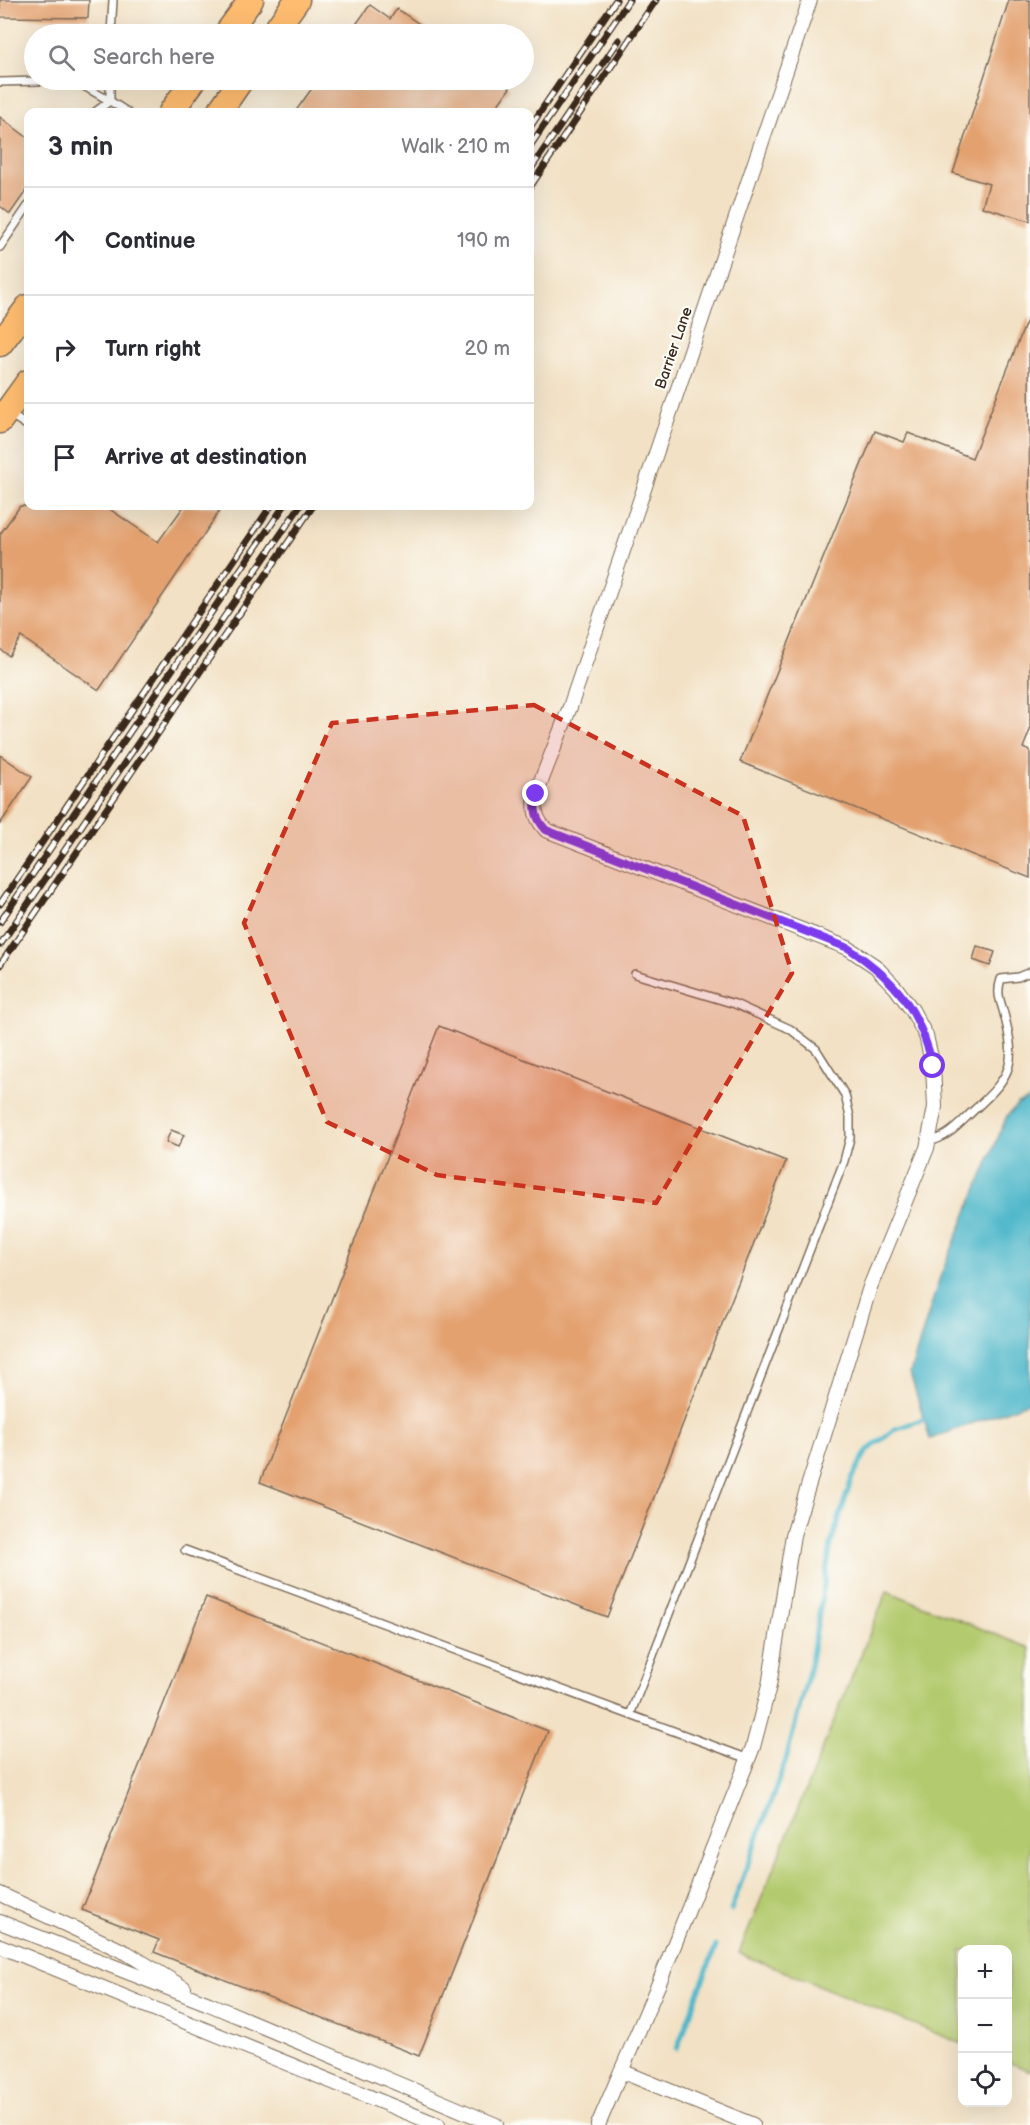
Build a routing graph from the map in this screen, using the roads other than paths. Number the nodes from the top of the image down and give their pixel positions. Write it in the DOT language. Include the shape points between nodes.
graph roads {
  1 [pos="113,0"];
  2 [pos="251,0"];
  3 [pos="297,0"];
  4 [pos="810,0"];
  5 [pos="112,24"];
  6 [pos="233,24"];
  7 [pos="280,24"];
  8 [pos="24,81"];
  9 [pos="0,82"];
  10 [pos="92,90"];
  11 [pos="110,90"];
  12 [pos="187,90"];
  13 [pos="235,90"];
  14 [pos="110,101"];
  15 [pos="100,108"];
  16 [pos="121,108"];
  17 [pos="174,108"];
  18 [pos="222,108"];
  19 [pos="24,212"];
  20 [pos="0,247"];
  21 [pos="24,312"];
  22 [pos="0,344"];
  23 [pos="24,387"];
  24 [pos="2,413"];
  25 [pos="24,424"];
  26 [pos="1030,972"];
  27 [pos="635,974"];
  28 [pos="928,1142"];
  29 [pos="185,1550"];
  30 [pos="630,1715"];
  31 [pos="749,1759"];
  32 [pos="0,1894"];
  33 [pos="0,1922"];
  34 [pos="0,1946"];
  35 [pos="209,2004"];
  36 [pos="621,2071"];
  37 [pos="438,2125"];
  38 [pos="496,2125"];
  39 [pos="598,2125"];
  40 [pos="753,2125"];
  1 -- 5 [label="lane"];
  2 -- 6 [label="highway"];
  3 -- 7 [label="highway"];
  4 -- 28 [label="street, Barrier Lane" via="534,809 546,830 848,948 875,966 896,988 926,1036 933,1066 935,1107"];
  8 -- 9 [label="lane"];
  10 -- 14 [label="lane"];
  11 -- 14 [label="lane"];
  12 -- 17 [label="highway"];
  13 -- 18 [label="highway"];
  14 -- 15 [label="lane"];
  14 -- 16 [label="lane"];
  19 -- 20 [label="lane"];
  21 -- 22 [label="highway"];
  23 -- 24 [label="highway"];
  24 -- 25 [label="lane"];
  26 -- 28 [label="lane" via="1001,979 997,990 1011,1040 1012,1055 1004,1079 944,1138"];
  27 -- 30 [label="lane" via="735,1004 790,1029 816,1049 845,1095 850,1138"];
  28 -- 31 [label="street" via="870,1287 793,1535 769,1686"];
  29 -- 30 [label="lane"];
  30 -- 31 [label="lane"];
  31 -- 36 [label="street"];
  32 -- 35 [label="street" via="127,1953"];
  33 -- 35 [label="street"];
  34 -- 37 [label="street"];
  35 -- 38 [label="street"];
  36 -- 39 [label="street"];
  36 -- 40 [label="street"];
}
